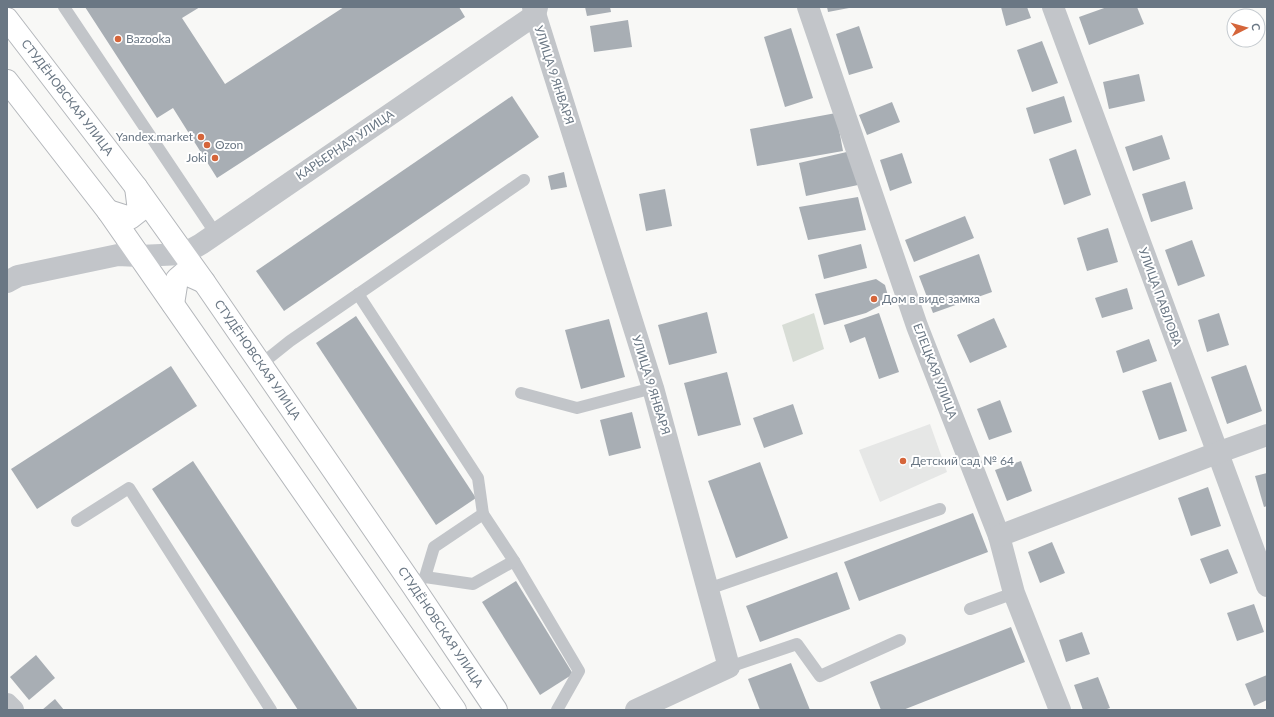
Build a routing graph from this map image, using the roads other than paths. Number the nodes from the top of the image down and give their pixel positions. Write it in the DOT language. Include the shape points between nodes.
graph roads {
  1 [pos="64,7"];
  2 [pos="808,7"];
  3 [pos="1053,7"];
  4 [pos="535,10"];
  5 [pos="7,19"];
  6 [pos="7,81"];
  7 [pos="524,180"];
  8 [pos="136,187"];
  9 [pos="108,211"];
  10 [pos="216,234"];
  11 [pos="183,254"];
  12 [pos="139,256"];
  13 [pos="7,282"];
  14 [pos="204,282"];
  15 [pos="358,294"];
  16 [pos="173,304"];
  17 [pos="260,365"];
  18 [pos="653,388"];
  19 [pos="521,393"];
  20 [pos="1267,435"];
  21 [pos="1217,453"];
  22 [pos="940,509"];
  23 [pos="483,514"];
  24 [pos="76,521"];
  25 [pos="999,536"];
  26 [pos="514,561"];
  27 [pos="419,581"];
  28 [pos="1267,586"];
  29 [pos="708,589"];
  30 [pos="1014,593"];
  31 [pos="970,609"];
  32 [pos="900,640"];
  33 [pos="730,667"];
  34 [pos="7,704"];
  35 [pos="12,710"];
  36 [pos="270,710"];
  37 [pos="455,710"];
  38 [pos="496,710"];
  39 [pos="557,710"];
  40 [pos="636,710"];
  41 [pos="1060,710"];
  1 -- 10 [label="lane"];
  2 -- 25 [label="street, ЕЛЕЦКАЯ УЛИЦА" via="917,326"];
  3 -- 21 [label="street, УЛИЦА ПАВЛОВА"];
  4 -- 10 [label="street, КАРЬЕРНАЯ УЛИЦА"];
  4 -- 18 [label="street, УЛИЦА 9 ЯНВАРЯ"];
  5 -- 8 [label="main road, СТУДЁНОВСКАЯ УЛИЦА"];
  6 -- 9 [label="main road"];
  7 -- 15 [label="lane"];
  8 -- 9 [label="main road" via="139,211 130,218"];
  8 -- 11 [label="main road, СТУДЁНОВСКАЯ УЛИЦА"];
  9 -- 12 [label="main road"];
  10 -- 11 [label="street, КАРЬЕРНАЯ УЛИЦА"];
  11 -- 12 [label="street, КАРЬЕРНАЯ УЛИЦА"];
  11 -- 14 [label="main road, СТУДЁНОВСКАЯ УЛИЦА"];
  12 -- 13 [label="street, КАРЬЕРНАЯ УЛИЦА" via="118,256 18,276"];
  12 -- 16 [label="main road"];
  14 -- 16 [label="main road" via="184,273 177,279"];
  14 -- 17 [label="main road, СТУДЁНОВСКАЯ УЛИЦА"];
  15 -- 17 [label="lane"];
  15 -- 23 [label="lane" via="478,478"];
  16 -- 37 [label="main road"];
  17 -- 27 [label="main road, СТУДЁНОВСКАЯ УЛИЦА"];
  18 -- 19 [label="lane" via="577,408"];
  18 -- 29 [label="street, УЛИЦА 9 ЯНВАРЯ"];
  20 -- 21 [label="street"];
  21 -- 25 [label="street"];
  21 -- 28 [label="street, УЛИЦА ПАВЛОВА"];
  22 -- 29 [label="lane"];
  23 -- 26 [label="lane"];
  23 -- 27 [label="lane" via="434,547"];
  24 -- 36 [label="lane" via="129,488"];
  25 -- 30 [label="street, ЕЛЕЦКАЯ УЛИЦА"];
  26 -- 27 [label="lane" via="473,584"];
  26 -- 39 [label="lane" via="579,671"];
  27 -- 38 [label="main road, СТУДЁНОВСКАЯ УЛИЦА"];
  29 -- 33 [label="street, УЛИЦА 9 ЯНВАРЯ"];
  30 -- 31 [label="lane"];
  30 -- 41 [label="street, ЕЛЕЦКАЯ УЛИЦА"];
  32 -- 33 [label="lane" via="820,676 797,644"];
  33 -- 40 [label="street"];
  34 -- 35 [label="street"];
}
